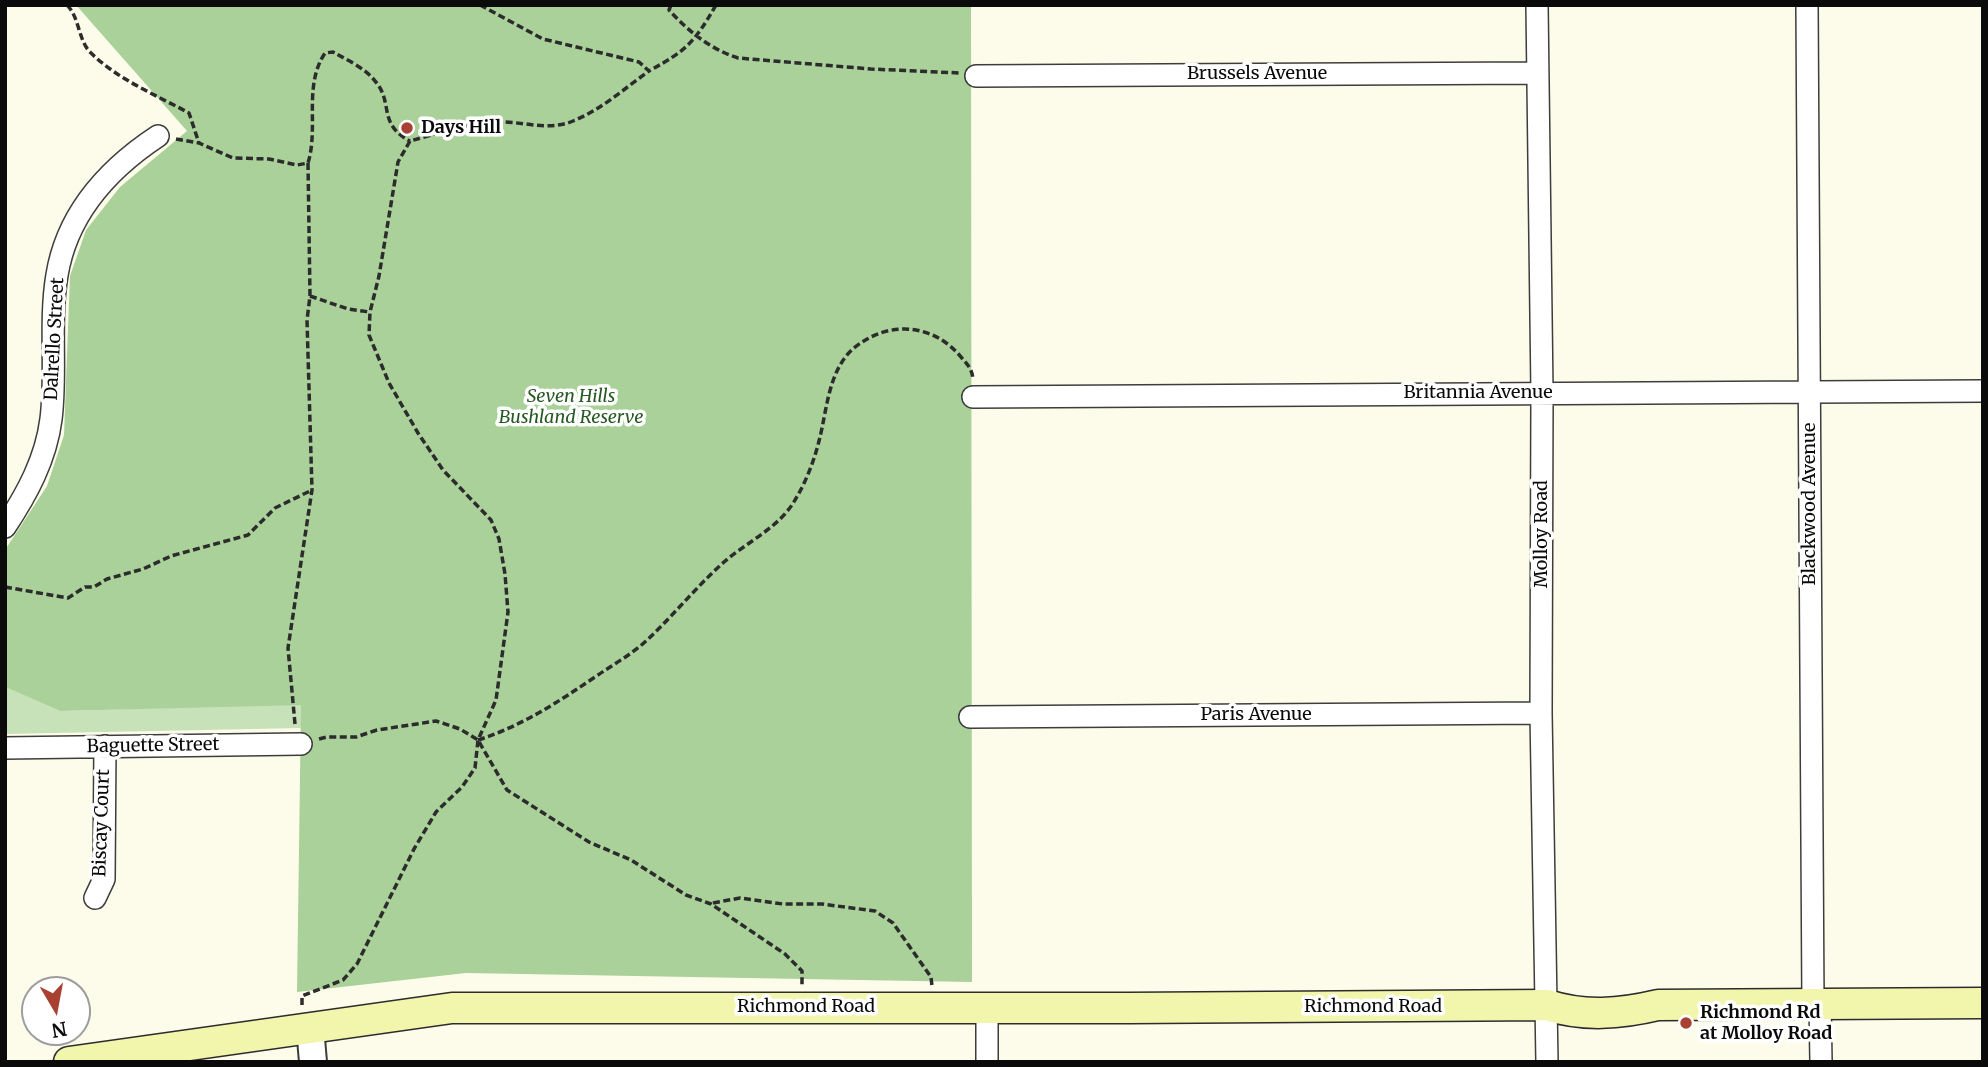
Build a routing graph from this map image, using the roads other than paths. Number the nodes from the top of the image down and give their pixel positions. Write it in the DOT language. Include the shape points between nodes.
graph roads {
  1 [pos="1537,5"];
  2 [pos="1807,5"];
  3 [pos="1537,73"];
  4 [pos="976,76"];
  5 [pos="158,136"];
  6 [pos="1809,391"];
  7 [pos="1983,391"];
  8 [pos="1542,393"];
  9 [pos="973,397"];
  10 [pos="5,527"];
  11 [pos="1541,713"];
  12 [pos="970,716"];
  13 [pos="301,744"];
  14 [pos="105,746"];
  15 [pos="5,748"];
  16 [pos="95,898"];
  17 [pos="1983,1003"];
  18 [pos="1817,1004"];
  19 [pos="1547,1005"];
  20 [pos="987,1007"];
  21 [pos="310,1027"];
  22 [pos="69,1062"];
  23 [pos="313,1062"];
  24 [pos="987,1062"];
  25 [pos="1547,1062"];
  26 [pos="1821,1062"];
  1 -- 3 [label="street, Molloy Road"];
  2 -- 6 [label="street, Blackwood Avenue"];
  3 -- 4 [label="street, Brussels Avenue"];
  3 -- 8 [label="street, Molloy Road"];
  5 -- 10 [label="street, Dalrello Street" via="110,174 82,207 65,240 57,276 51,420 40,466"];
  6 -- 7 [label="street, Britannia Avenue"];
  6 -- 8 [label="street, Britannia Avenue"];
  6 -- 18 [label="street, Blackwood Avenue"];
  8 -- 9 [label="street, Britannia Avenue"];
  8 -- 11 [label="street, Molloy Road"];
  11 -- 12 [label="street, Paris Avenue"];
  11 -- 19 [label="street, Molloy Road"];
  13 -- 14 [label="street, Baguette Street"];
  14 -- 15 [label="street, Baguette Street"];
  14 -- 16 [label="street, Biscay Court" via="104,879"];
  17 -- 18 [label="main road, Richmond Road"];
  18 -- 19 [label="main road, Richmond Road" via="1658,1005 1626,997 1570,997"];
  18 -- 26 [label="street, Blackwood Avenue"];
  19 -- 20 [label="main road, Richmond Road"];
  19 -- 25 [label="street, Molloy Road"];
  20 -- 21 [label="main road, Richmond Road" via="452,1008"];
  20 -- 24 [label="street"];
  21 -- 22 [label="main road, Richmond Road"];
  21 -- 23 [label="street"];
}
